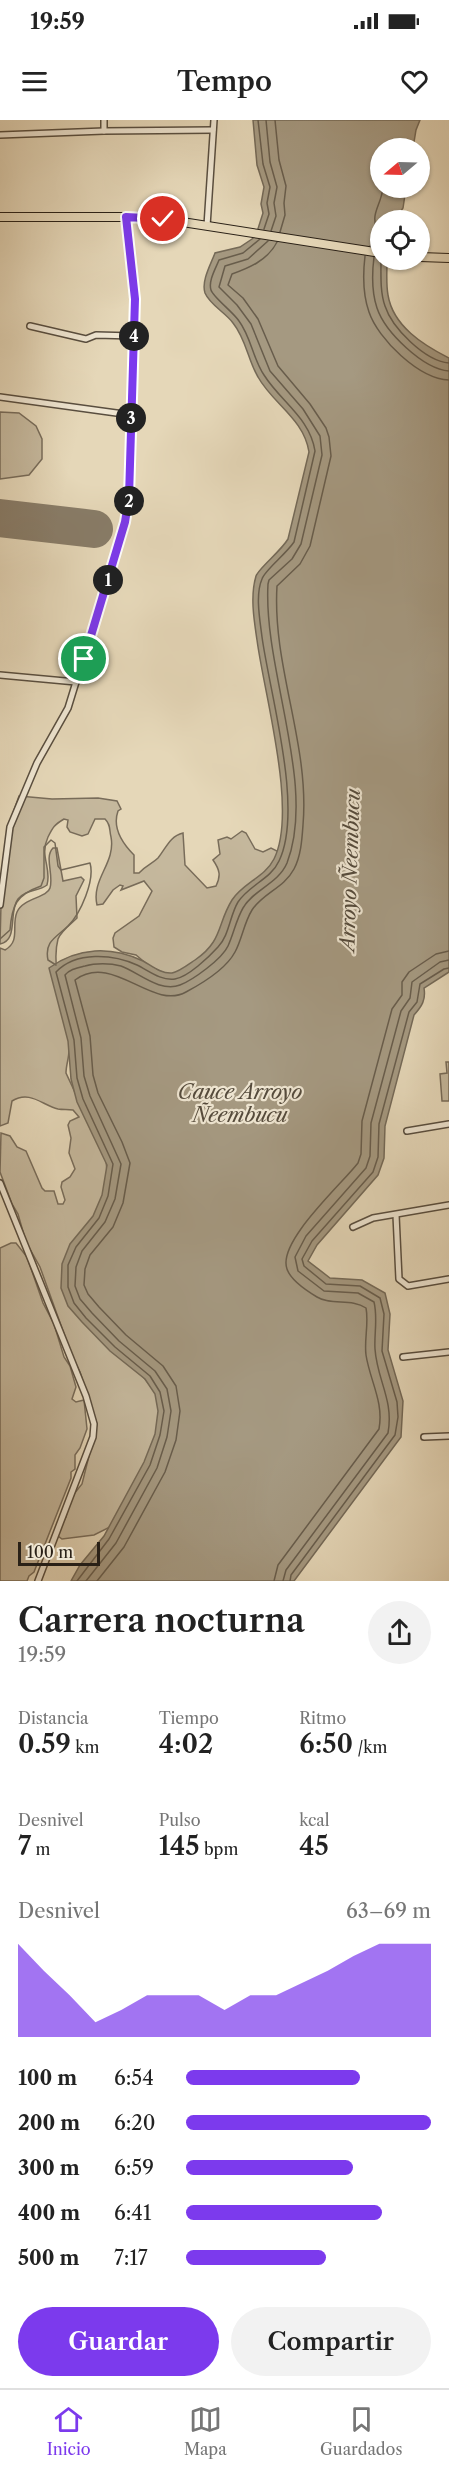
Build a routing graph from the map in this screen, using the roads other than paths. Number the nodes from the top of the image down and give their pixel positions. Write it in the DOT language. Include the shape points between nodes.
graph roads {
  1 [pos="104,120"];
  2 [pos="214,120"];
  3 [pos="213,130"];
  4 [pos="104,131"];
  5 [pos="0,135"];
  6 [pos="0,217"];
  7 [pos="126,217"];
  8 [pos="207,226"];
  9 [pos="370,251"];
  10 [pos="430,257"];
  11 [pos="449,258"];
  12 [pos="30,326"];
  13 [pos="134,336"];
  14 [pos="0,397"];
  15 [pos="131,415"];
  16 [pos="0,675"];
  17 [pos="76,682"];
  18 [pos="0,905"];
  19 [pos="449,1124"];
  20 [pos="407,1131"];
  21 [pos="0,1183"];
  22 [pos="449,1205"];
  23 [pos="396,1215"];
  24 [pos="353,1227"];
  25 [pos="449,1279"];
  26 [pos="449,1352"];
  27 [pos="403,1357"];
  28 [pos="449,1436"];
  29 [pos="424,1437"];
  30 [pos="38,1581"];
  1 -- 4 [label="street"];
  2 -- 3 [label="street"];
  3 -- 4 [label="street"];
  3 -- 8 [label="street"];
  4 -- 5 [label="street"];
  6 -- 7 [label="main road"];
  7 -- 8 [label="main road"];
  7 -- 13 [label="street" via="135,299"];
  8 -- 9 [label="main road"];
  10 -- 11 [label="main road"];
  12 -- 13 [label="street" via="86,339 96,335"];
  13 -- 15 [label="street"];
  14 -- 15 [label="street"];
  15 -- 17 [label="street" via="128,513"];
  16 -- 17 [label="street"];
  17 -- 18 [label="street" via="68,708 37,764 10,827"];
  19 -- 20 [label="street"];
  21 -- 30 [label="street" via="94,1424 93,1437"];
  22 -- 23 [label="street"];
  23 -- 24 [label="street" via="373,1218"];
  23 -- 25 [label="street" via="399,1279 408,1286"];
  26 -- 27 [label="street"];
  28 -- 29 [label="street"];
}
